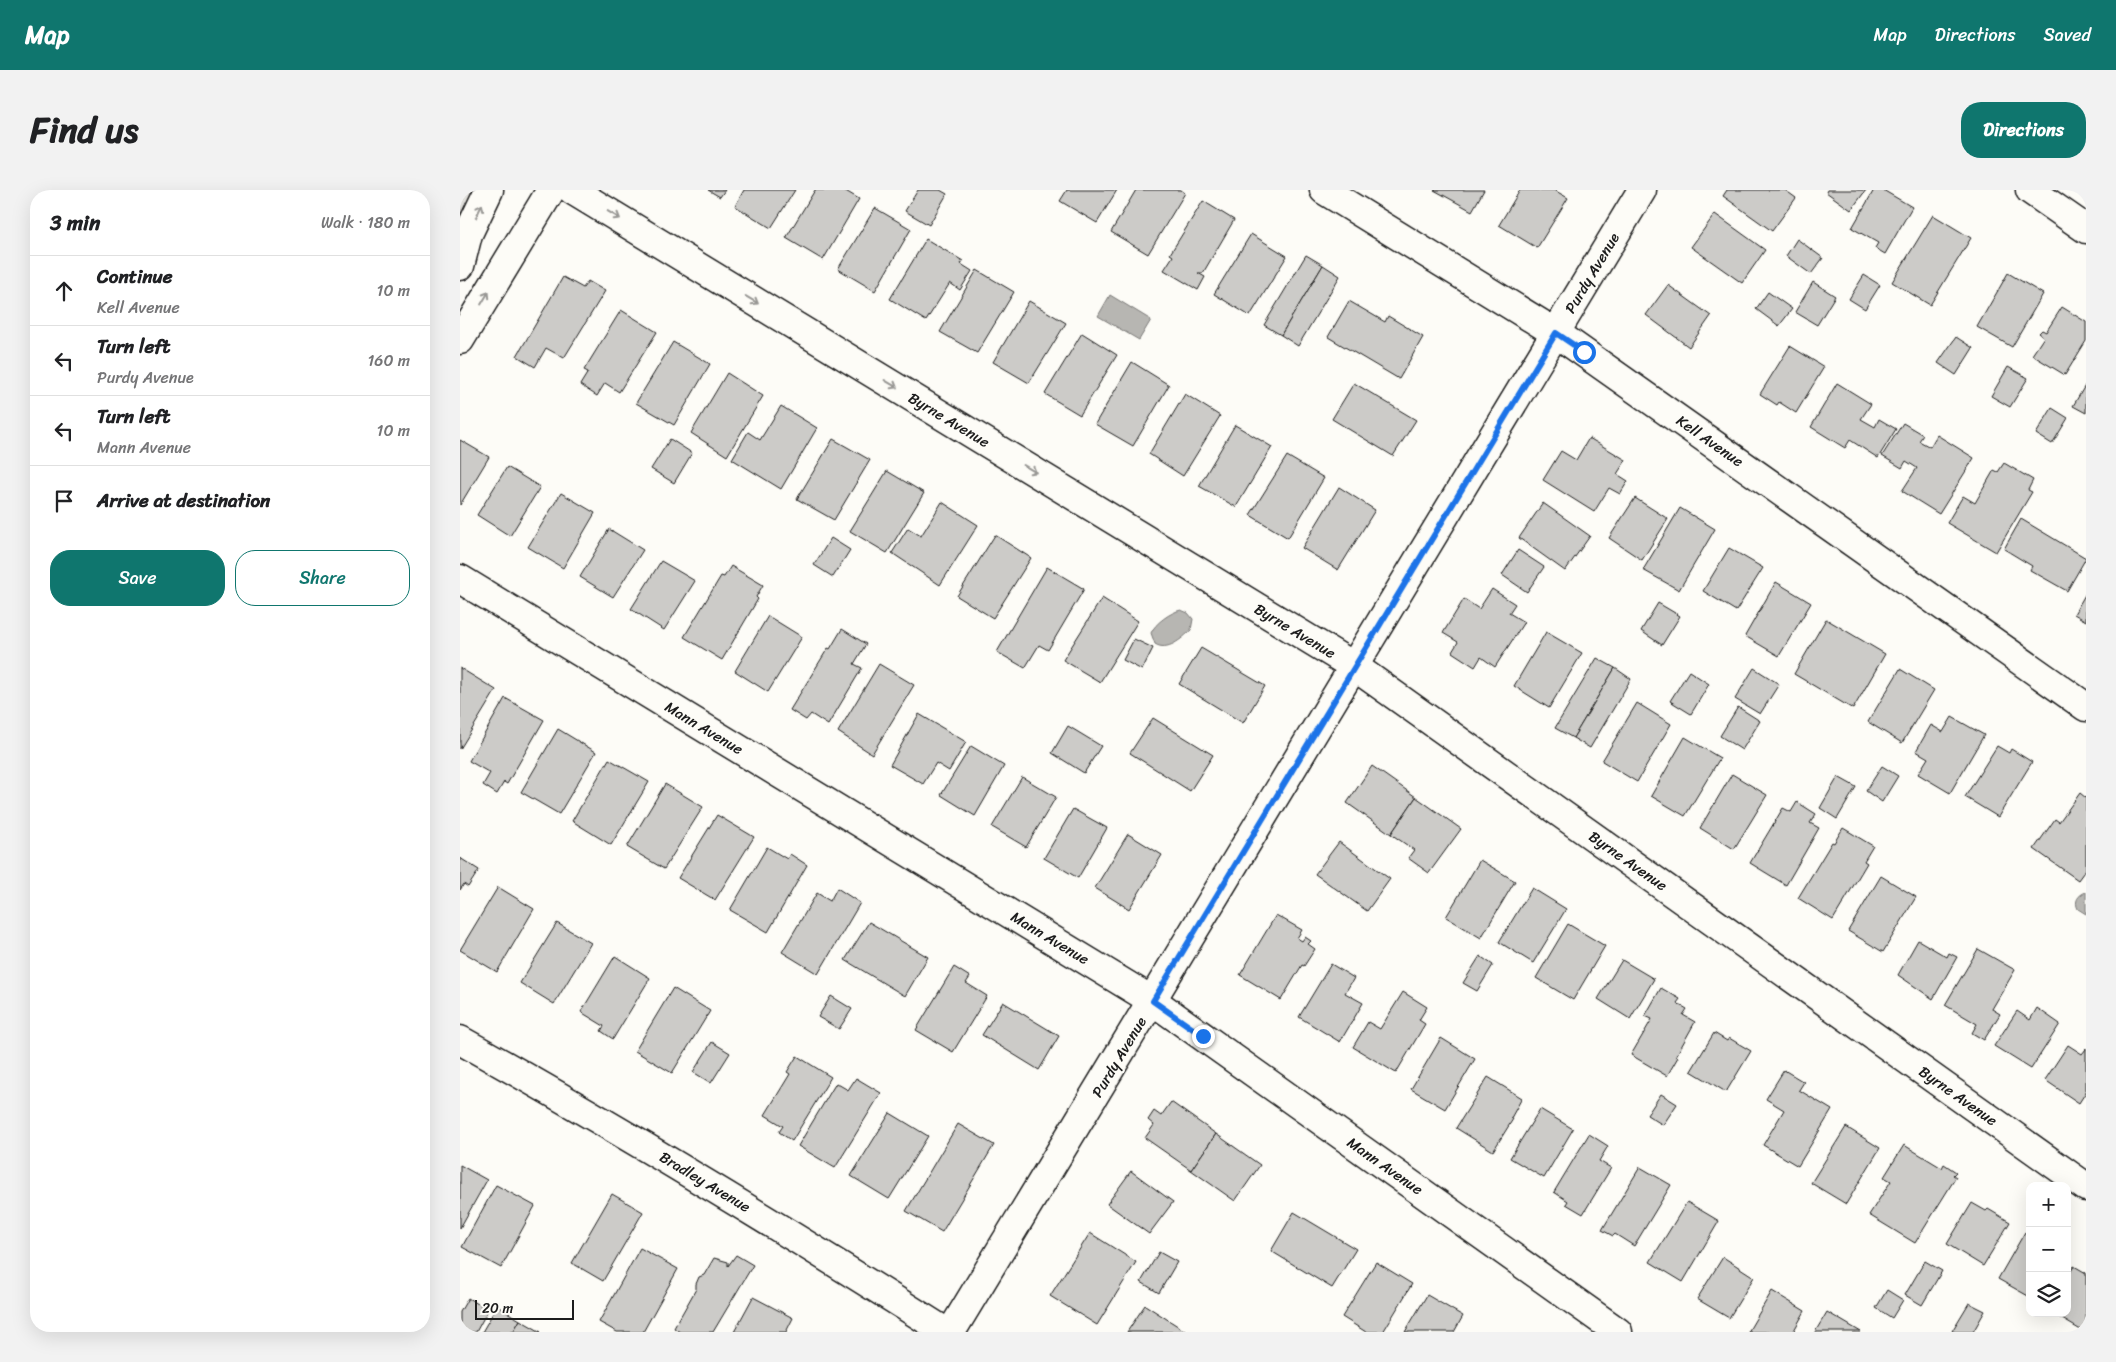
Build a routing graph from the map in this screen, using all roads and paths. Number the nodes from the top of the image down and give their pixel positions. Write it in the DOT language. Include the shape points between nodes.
graph roads {
  1 [pos="489,190"];
  2 [pos="551,190"];
  3 [pos="572,190"];
  4 [pos="1324,190"];
  5 [pos="1642,190"];
  6 [pos="2030,190"];
  7 [pos="2086,229"];
  8 [pos="460,266"];
  9 [pos="1556,333"];
  10 [pos="460,340"];
  11 [pos="460,580"];
  12 [pos="1355,666"];
  13 [pos="2086,707"];
  14 [pos="1153,1001"];
  15 [pos="460,1040"];
  16 [pos="2086,1187"];
  17 [pos="946,1332"];
  18 [pos="951,1332"];
  19 [pos="1618,1332"];
  8 -- 1 [label="main road, one-way" via="468,234"];
  10 -- 2 [label="main road, one-way"];
  3 -- 12 [label="main road, Byrne Avenue, one-way"];
  4 -- 9 [label="main road, Kell Avenue"];
  5 -- 9 [label="main road, Purdy Avenue"];
  6 -- 7 [label="main road"];
  9 -- 12 [label="main road, Purdy Avenue"];
  9 -- 13 [label="main road, Kell Avenue"];
  11 -- 14 [label="main road, Mann Avenue"];
  12 -- 14 [label="main road, Purdy Avenue"];
  12 -- 16 [label="main road, Byrne Avenue"];
  14 -- 18 [label="main road, Purdy Avenue"];
  14 -- 19 [label="main road, Mann Avenue"];
  15 -- 17 [label="main road, Bradley Avenue" via="666,1158"];
}
